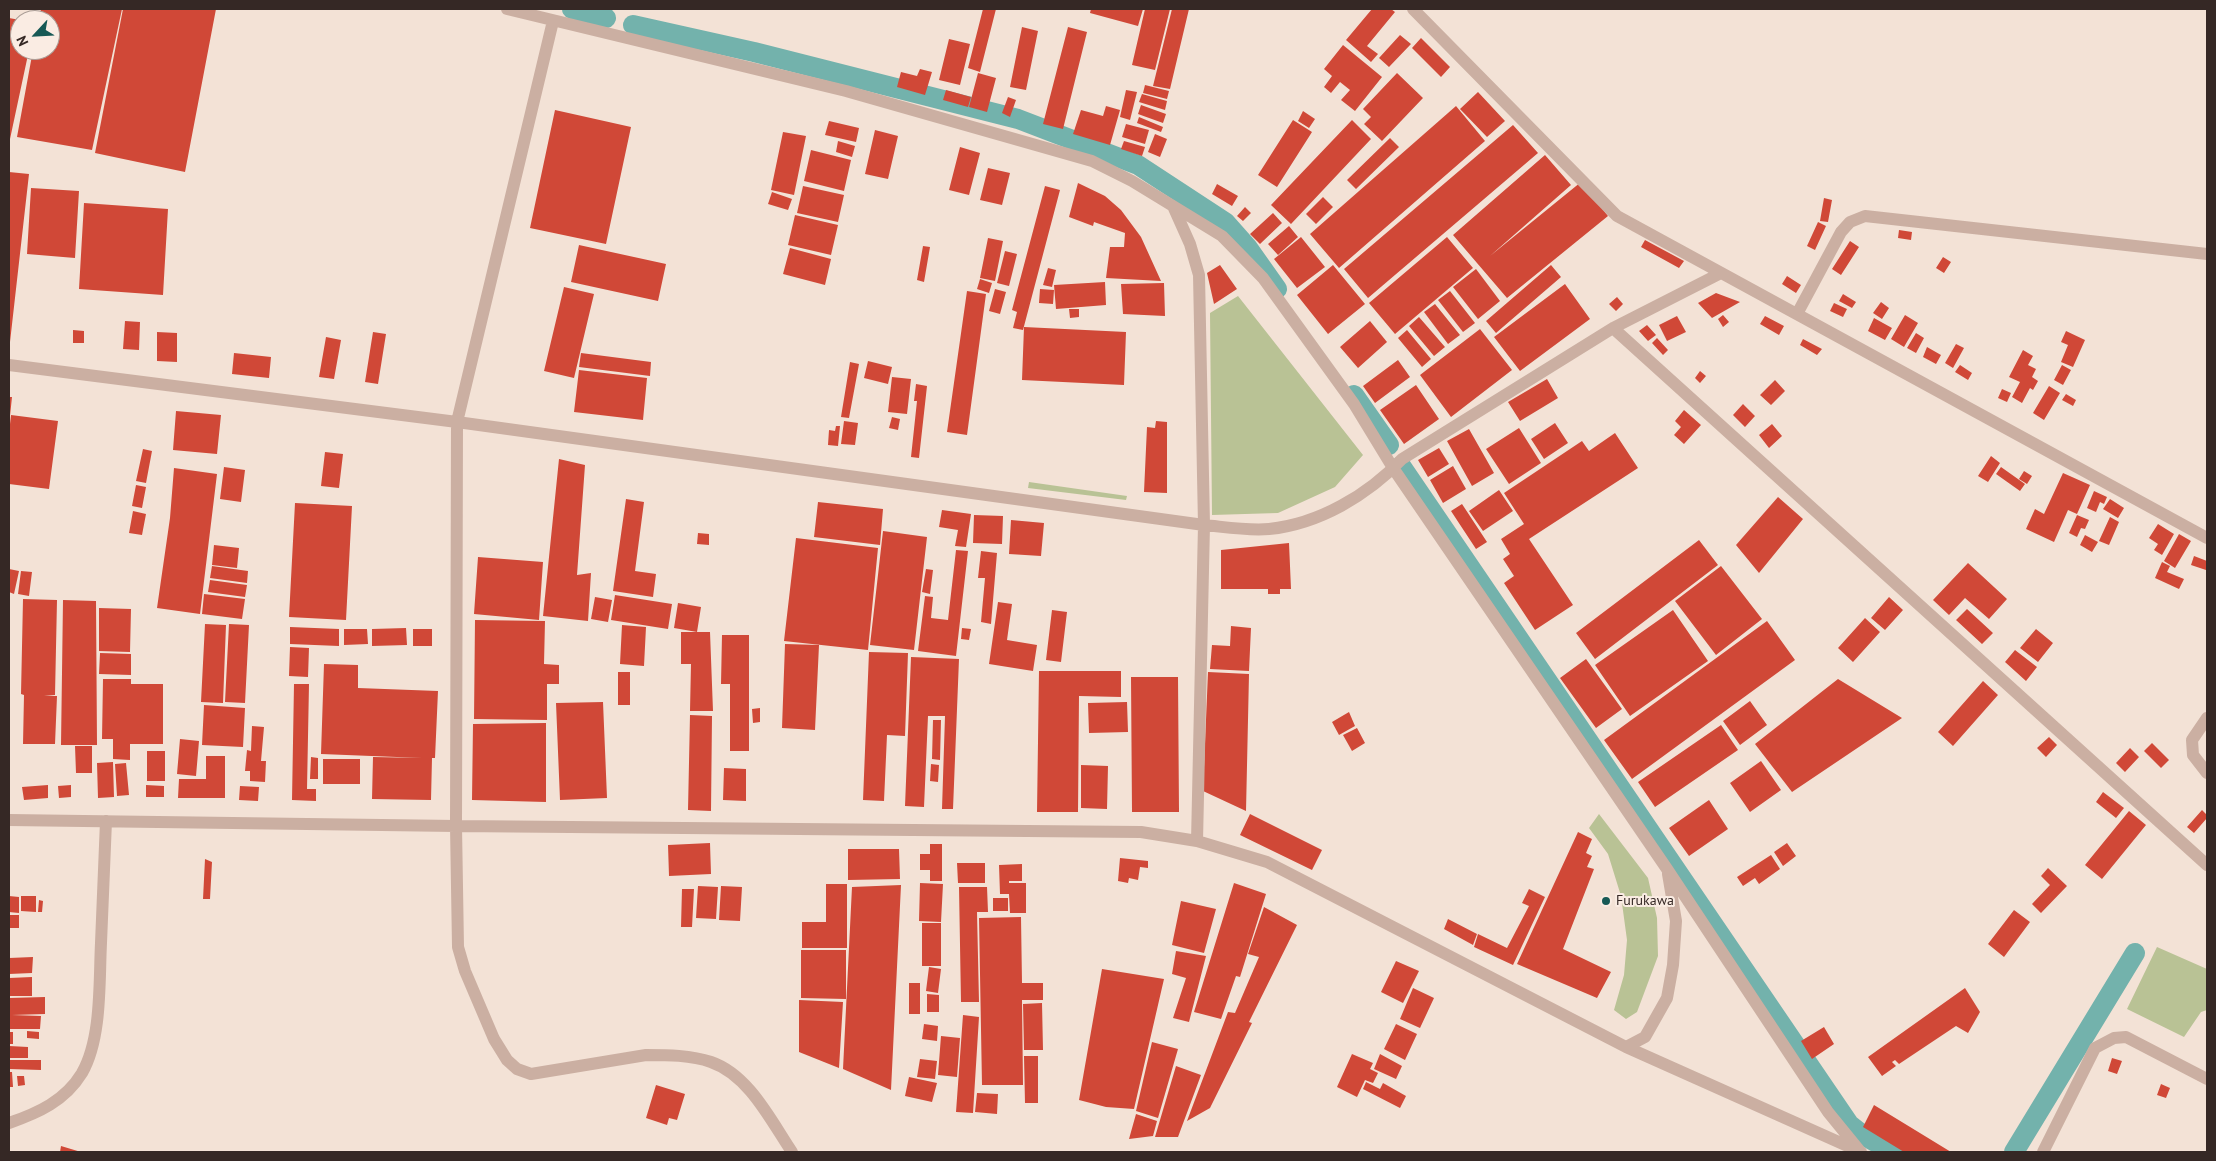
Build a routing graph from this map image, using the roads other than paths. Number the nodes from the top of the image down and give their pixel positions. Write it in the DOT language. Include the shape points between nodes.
graph roads {
  1 [pos="507,9"];
  2 [pos="1413,9"];
  3 [pos="553,21"];
  4 [pos="1173,206"];
  5 [pos="2207,254"];
  6 [pos="1721,273"];
  7 [pos="1797,314"];
  8 [pos="1613,328"];
  9 [pos="9,365"];
  10 [pos="457,422"];
  11 [pos="1393,468"];
  12 [pos="1204,525"];
  13 [pos="2207,538"];
  14 [pos="2207,718"];
  15 [pos="2207,773"];
  16 [pos="9,820"];
  17 [pos="106,821"];
  18 [pos="456,826"];
  19 [pos="1197,841"];
  20 [pos="2207,865"];
  21 [pos="1667,869"];
  22 [pos="1626,1047"];
  23 [pos="2207,1079"];
  24 [pos="9,1123"];
  25 [pos="792,1152"];
  26 [pos="1861,1152"];
  27 [pos="2043,1152"];
  1 -- 3 [label="street"];
  2 -- 6 [label="street" via="1617,216"];
  3 -- 4 [label="street" via="846,91 1092,161"];
  3 -- 10 [label="street"];
  4 -- 11 [label="street" via="1222,236 1263,278 1354,404"];
  4 -- 12 [label="street" via="1190,244 1199,275"];
  5 -- 7 [label="street" via="1865,216 1850,222 1840,232"];
  6 -- 7 [label="street"];
  6 -- 8 [label="street"];
  7 -- 13 [label="street"];
  8 -- 11 [label="street" via="1402,459"];
  8 -- 20 [label="street"];
  9 -- 10 [label="street"];
  10 -- 12 [label="street"];
  10 -- 18 [label="street"];
  11 -- 12 [label="street" via="1375,484 1312,520 1266,529"];
  11 -- 21 [label="street"];
  12 -- 19 [label="street"];
  14 -- 15 [label="street" via="2192,740 2193,755"];
  16 -- 17 [label="street"];
  17 -- 18 [label="street"];
  17 -- 24 [label="street" via="99,992 92,1051 81,1074 51,1106"];
  18 -- 19 [label="street" via="1141,832"];
  18 -- 25 [label="street" via="458,947 494,1039 507,1060 517,1069 531,1074 646,1055 712,1062 731,1072 753,1094"];
  19 -- 22 [label="street" via="1267,862"];
  21 -- 22 [label="street" via="1676,922 1667,998 1645,1037"];
  21 -- 26 [label="street" via="1828,1112"];
  22 -- 26 [label="street"];
  23 -- 27 [label="street" via="2126,1037 2114,1038 2095,1048"];
}
